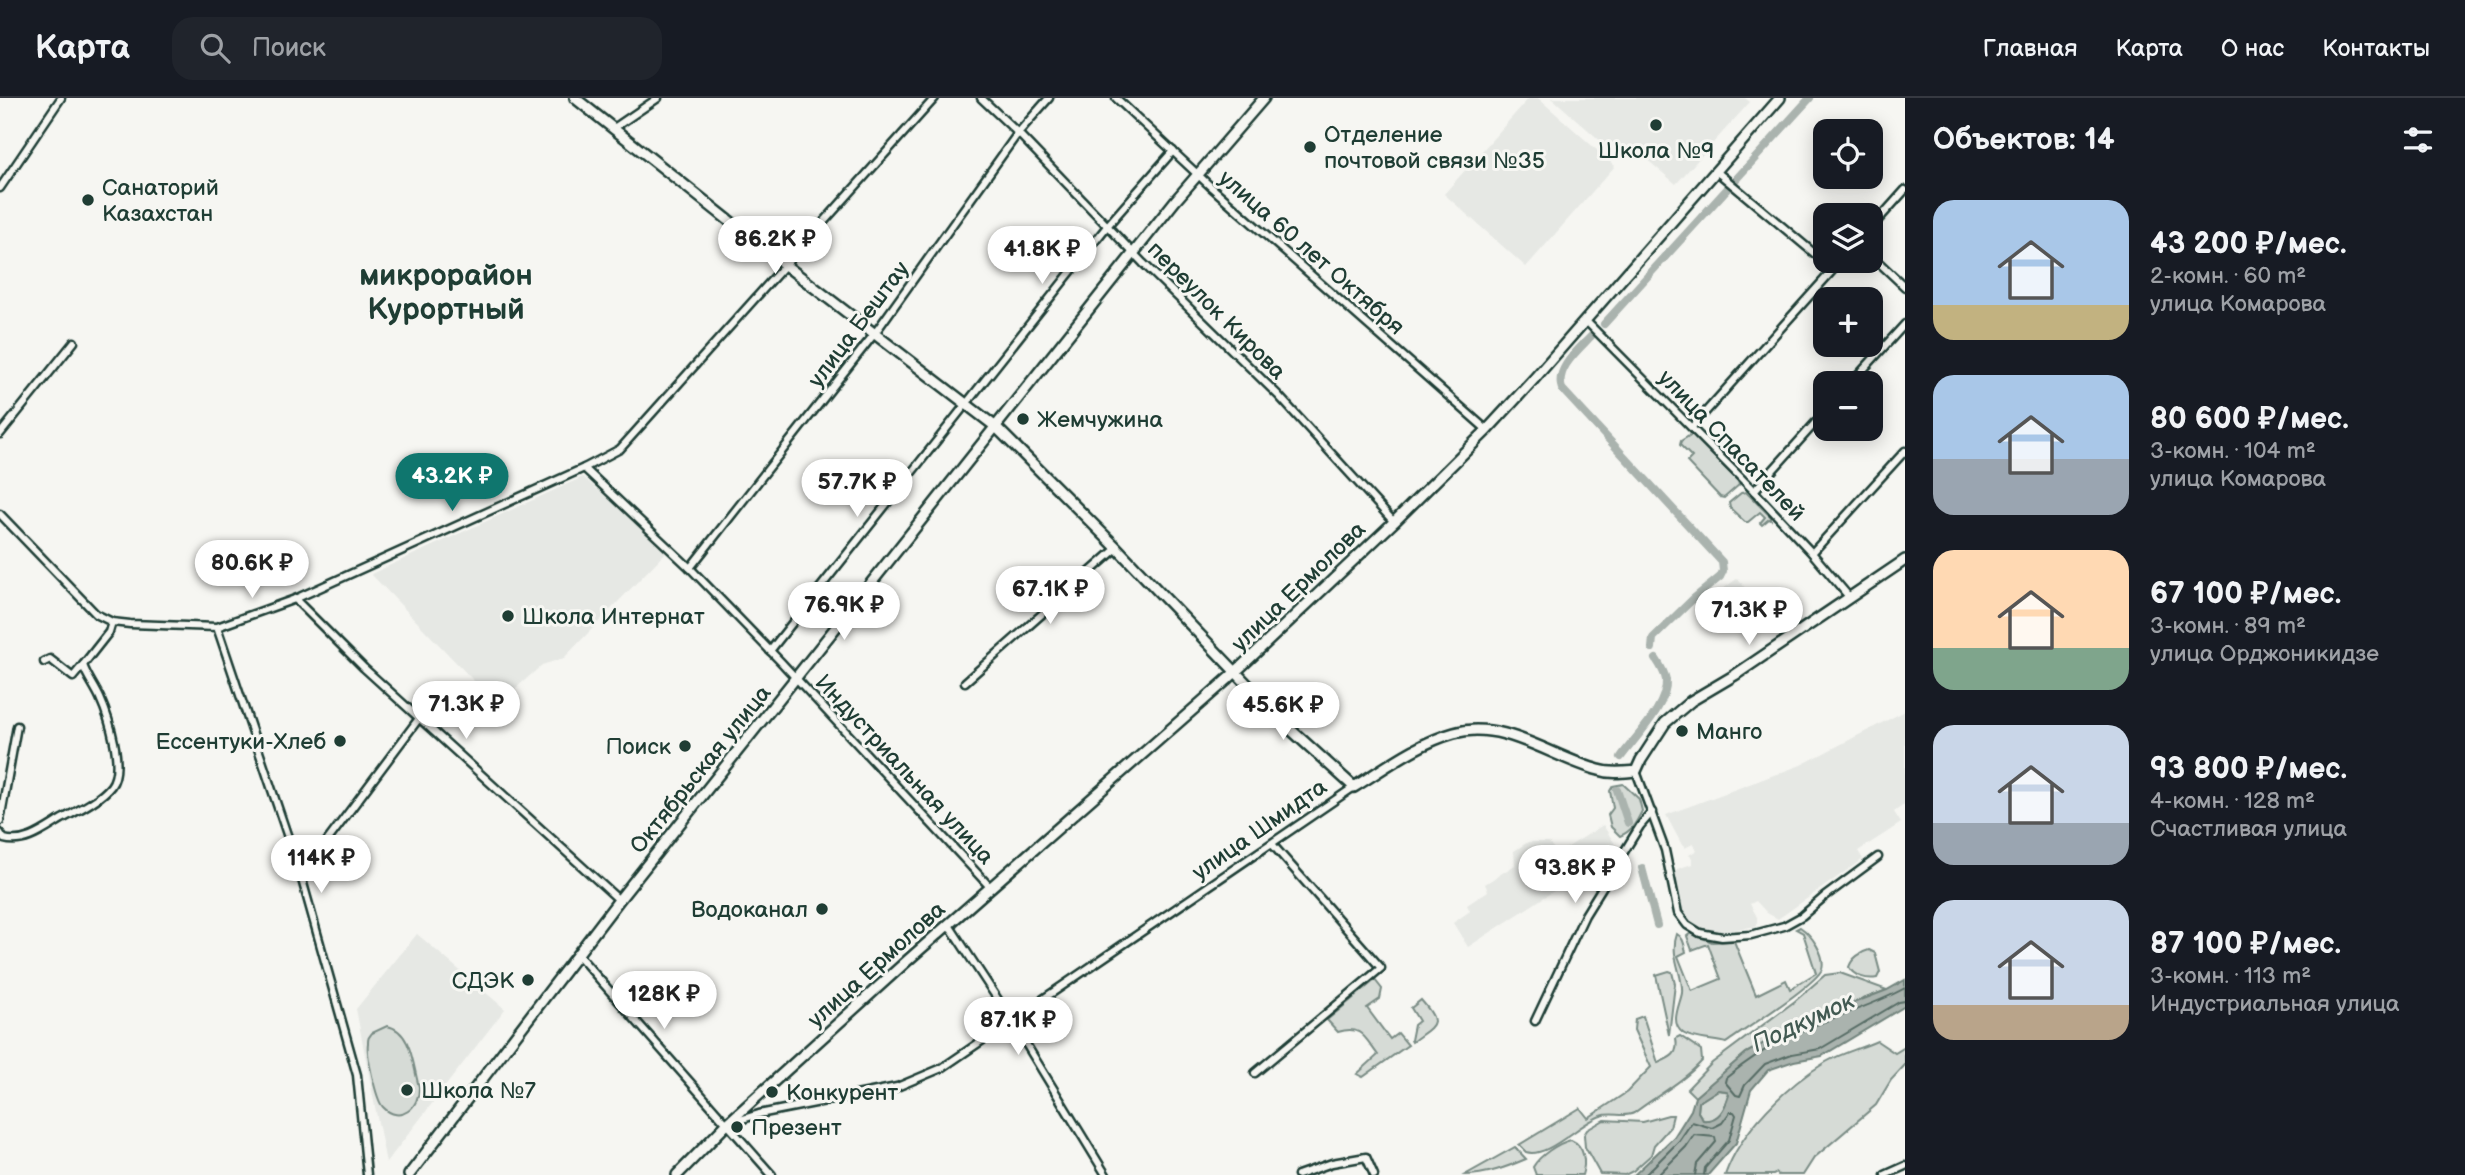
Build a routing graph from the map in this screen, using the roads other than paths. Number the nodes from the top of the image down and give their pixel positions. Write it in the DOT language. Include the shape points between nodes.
graph roads {
  1 [pos="61,98"];
  2 [pos="575,98"];
  3 [pos="658,98"];
  4 [pos="935,98"];
  5 [pos="981,98"];
  6 [pos="1049,98"];
  7 [pos="1116,98"];
  8 [pos="1264,98"];
  9 [pos="1780,98"];
  10 [pos="614,128"];
  11 [pos="1018,133"];
  12 [pos="1173,151"];
  13 [pos="1716,172"];
  14 [pos="1197,174"];
  15 [pos="0,188"];
  16 [pos="1905,190"];
  17 [pos="1883,215"];
  18 [pos="1108,225"];
  19 [pos="1813,252"];
  20 [pos="1135,253"];
  21 [pos="785,265"];
  22 [pos="1883,266"];
  23 [pos="1829,273"];
  24 [pos="1905,287"];
  25 [pos="1588,322"];
  26 [pos="1905,324"];
  27 [pos="875,333"];
  28 [pos="74,342"];
  29 [pos="1862,371"];
  30 [pos="966,404"];
  31 [pos="1813,425"];
  32 [pos="996,427"];
  33 [pos="1692,428"];
  34 [pos="1487,430"];
  35 [pos="0,434"];
  36 [pos="1905,451"];
  37 [pos="583,468"];
  38 [pos="1754,491"];
  39 [pos="0,514"];
  40 [pos="1394,522"];
  41 [pos="1117,548"];
  42 [pos="1812,554"];
  43 [pos="1905,561"];
  44 [pos="690,568"];
  45 [pos="1850,598"];
  46 [pos="295,599"];
  47 [pos="112,622"];
  48 [pos="217,627"];
  49 [pos="770,650"];
  50 [pos="44,662"];
  51 [pos="83,665"];
  52 [pos="1236,671"];
  53 [pos="796,678"];
  54 [pos="965,682"];
  55 [pos="420,718"];
  56 [pos="17,726"];
  57 [pos="1636,771"];
  58 [pos="1354,787"];
  59 [pos="1652,813"];
  60 [pos="0,821"];
  61 [pos="0,833"];
  62 [pos="1272,844"];
  63 [pos="1878,857"];
  64 [pos="301,876"];
  65 [pos="991,888"];
  66 [pos="619,900"];
  67 [pos="949,925"];
  68 [pos="579,956"];
  69 [pos="1012,1021"];
  70 [pos="1535,1021"];
  71 [pos="1255,1073"];
  72 [pos="728,1123"];
  73 [pos="1905,1166"];
  74 [pos="367,1175"];
  75 [pos="409,1175"];
  76 [pos="677,1175"];
  77 [pos="772,1175"];
  78 [pos="1106,1175"];
  79 [pos="1298,1175"];
  80 [pos="1374,1175"];
  81 [pos="1885,1175"];
  1 -- 15 [label="street"];
  2 -- 10 [label="street"];
  3 -- 10 [label="street"];
  4 -- 21 [label="street"];
  5 -- 11 [label="street, переулок Кирова"];
  6 -- 11 [label="street, улица Бештау"];
  7 -- 12 [label="street, улица 60 лет Октября"];
  8 -- 14 [label="street, Октябрьская улица"];
  9 -- 13 [label="street, улица Ермолова"];
  10 -- 21 [label="street"];
  11 -- 18 [label="street, переулок Кирова"];
  11 -- 27 [label="street, улица Бештау"];
  12 -- 14 [label="street, улица 60 лет Октября"];
  12 -- 18 [label="street"];
  13 -- 19 [label="street"];
  13 -- 25 [label="street, улица Ермолова"];
  14 -- 20 [label="street, Октябрьская улица"];
  14 -- 34 [label="street, улица 60 лет Октября"];
  16 -- 17 [label="street"];
  18 -- 20 [label="street, переулок Кирова"];
  18 -- 30 [label="street"];
  20 -- 32 [label="street, Октябрьская улица"];
  20 -- 40 [label="street, переулок Кирова" via="1278,395"];
  21 -- 27 [label="street"];
  21 -- 37 [label="street" via="620,449"];
  22 -- 24 [label="street"];
  23 -- 33 [label="street"];
  25 -- 33 [label="street, улица Спасателей"];
  25 -- 34 [label="street, улица Ермолова"];
  26 -- 29 [label="street"];
  27 -- 30 [label="street"];
  27 -- 44 [label="street, улица Бештау"];
  28 -- 35 [label="street"];
  30 -- 32 [label="street"];
  30 -- 49 [label="street"];
  31 -- 38 [label="street"];
  32 -- 41 [label="street"];
  32 -- 53 [label="street, Октябрьская улица"];
  33 -- 38 [label="street, улица Спасателей"];
  34 -- 40 [label="street, улица Ермолова"];
  36 -- 42 [label="street"];
  37 -- 44 [label="street, Индустриальная улица"];
  37 -- 46 [label="street"];
  38 -- 42 [label="street, улица Спасателей"];
  39 -- 47 [label="street" via="96,614"];
  40 -- 52 [label="street, улица Ермолова"];
  41 -- 52 [label="street"];
  41 -- 54 [label="street"];
  42 -- 45 [label="street, улица Спасателей"];
  43 -- 45 [label="street"];
  44 -- 49 [label="street, Индустриальная улица"];
  45 -- 57 [label="street" via="1681,709 1660,730"];
  46 -- 48 [label="street"];
  46 -- 55 [label="street"];
  47 -- 48 [label="street"];
  47 -- 51 [label="street"];
  48 -- 64 [label="street"];
  49 -- 53 [label="street, Индустриальная улица"];
  50 -- 51 [label="street" via="50,659 73,677"];
  51 -- 61 [label="street" via="100,696 113,740 116,773 112,785 34,836 15,842"];
  52 -- 58 [label="street"];
  52 -- 65 [label="street, улица Ермолова"];
  53 -- 65 [label="street, Индустриальная улица"];
  53 -- 66 [label="street, Октябрьская улица"];
  55 -- 64 [label="street"];
  55 -- 66 [label="street"];
  56 -- 60 [label="street"];
  57 -- 58 [label="street, улица Шмидта" via="1600,771 1513,737 1472,730 1437,740"];
  57 -- 59 [label="street"];
  58 -- 62 [label="street, улица Шмидта"];
  59 -- 63 [label="street" via="1678,913 1700,933 1751,935 1784,926"];
  59 -- 70 [label="street" via="1585,915"];
  62 -- 69 [label="street, улица Шмидта"];
  62 -- 71 [label="street" via="1381,968"];
  64 -- 74 [label="street" via="357,1075"];
  65 -- 67 [label="street, улица Ермолова"];
  66 -- 68 [label="street, Октябрьская улица"];
  67 -- 69 [label="street"];
  67 -- 72 [label="street, улица Ермолова"];
  68 -- 72 [label="street"];
  68 -- 75 [label="street, Октябрьская улица"];
  69 -- 72 [label="street, улица Шмидта" via="942,1068 897,1087"];
  69 -- 78 [label="street"];
  72 -- 76 [label="street, улица Ермолова"];
  72 -- 77 [label="street"];
  73 -- 81 [label="street"];
  79 -- 80 [label="street" via="1366,1157"];
}
